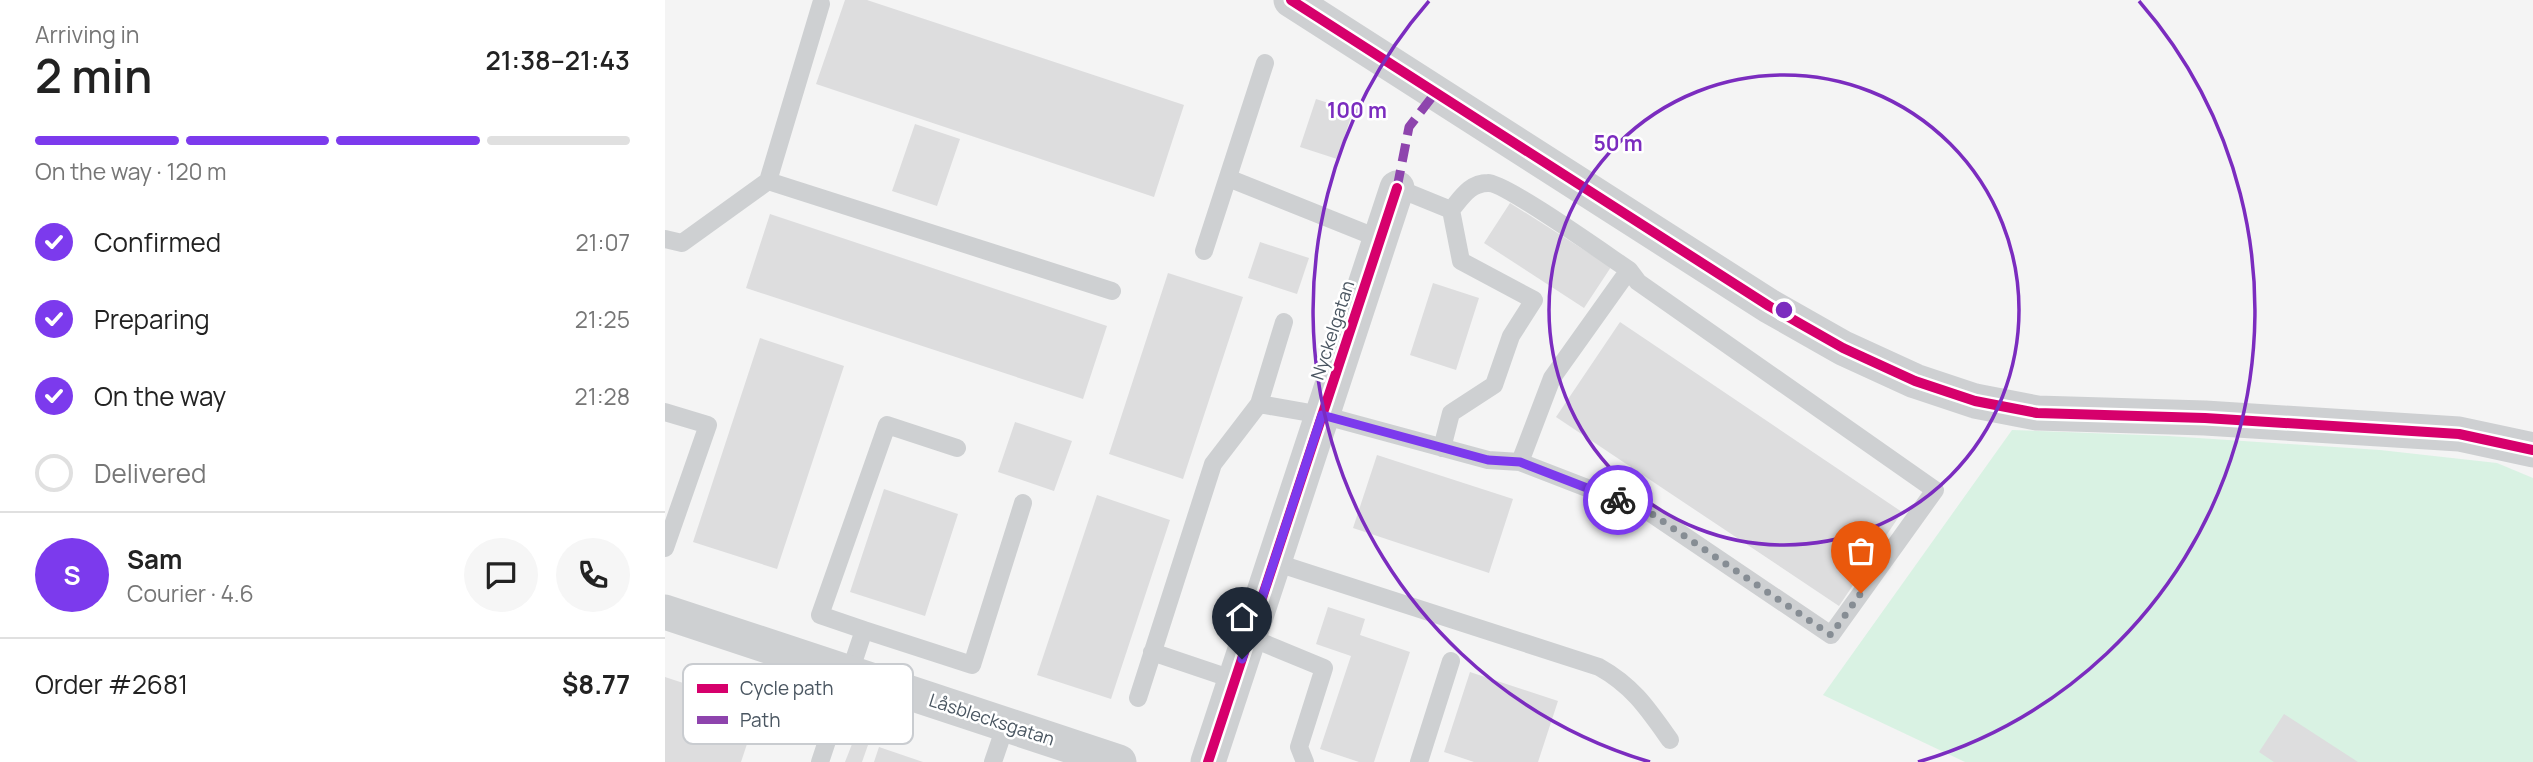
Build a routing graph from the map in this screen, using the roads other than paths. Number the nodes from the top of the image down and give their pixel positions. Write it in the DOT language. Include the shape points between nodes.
graph roads {
  1 [pos="1291,0"];
  2 [pos="821,4"];
  3 [pos="1265,63"];
  4 [pos="1228,178"];
  5 [pos="768,181"];
  6 [pos="1397,188"];
  7 [pos="1451,210"];
  8 [pos="665,239"];
  9 [pos="1380,239"];
  10 [pos="1204,251"];
  11 [pos="1629,270"];
  12 [pos="1112,290"];
  13 [pos="1283,322"];
  14 [pos="1259,404"];
  15 [pos="665,412"];
  16 [pos="1322,415"];
  17 [pos="957,448"];
  18 [pos="1442,448"];
  19 [pos="2533,450"];
  20 [pos="1520,462"];
  21 [pos="1023,503"];
  22 [pos="665,548"];
  23 [pos="1274,562"];
  24 [pos="665,612"];
  25 [pos="864,630"];
  26 [pos="1249,637"];
  27 [pos="1152,652"];
  28 [pos="1451,661"];
  29 [pos="824,664"];
  30 [pos="852,664"];
  31 [pos="1235,680"];
  32 [pos="913,693"];
  33 [pos="1138,698"];
  34 [pos="1006,724"];
  35 [pos="1670,740"];
  36 [pos="826,744"];
  37 [pos="820,762"];
  38 [pos="993,762"];
  39 [pos="1119,762"];
  40 [pos="1208,762"];
  41 [pos="1305,762"];
  42 [pos="1419,762"];
  1 -- 19 [label="street" via="1769,306 1843,348 1915,381 1975,401 2037,413 2447,433"];
  2 -- 5 [label="lane"];
  3 -- 4 [label="lane"];
  4 -- 9 [label="lane"];
  4 -- 10 [label="lane"];
  5 -- 8 [label="lane" via="682,243"];
  5 -- 12 [label="lane"];
  6 -- 7 [label="lane"];
  6 -- 9 [label="street, Nyckelgatan"];
  7 -- 11 [label="lane" via="1470,187 1491,182"];
  7 -- 18 [label="lane" via="1461,261 1534,300 1511,336 1494,385 1451,413"];
  9 -- 16 [label="street, Nyckelgatan"];
  11 -- 20 [label="lane" via="1552,378"];
  11 -- 20 [label="lane" via="1638,282 1935,491 1831,635 1649,512"];
  13 -- 14 [label="lane"];
  14 -- 16 [label="lane"];
  14 -- 27 [label="lane" via="1213,464"];
  15 -- 22 [label="lane" via="708,425"];
  16 -- 18 [label="lane"];
  16 -- 23 [label="street, Nyckelgatan"];
  17 -- 25 [label="lane" via="887,425 820,615"];
  18 -- 20 [label="lane" via="1488,460"];
  21 -- 25 [label="lane" via="972,665"];
  23 -- 26 [label="street, Nyckelgatan"];
  23 -- 35 [label="lane" via="1598,667 1620,679 1643,701"];
  24 -- 29 [label="street, Låsblecksgatan"];
  25 -- 30 [label="lane"];
  26 -- 31 [label="street, Nyckelgatan"];
  26 -- 41 [label="lane" via="1325,668 1299,747"];
  27 -- 31 [label="lane"];
  27 -- 33 [label="lane"];
  28 -- 42 [label="lane"];
  31 -- 40 [label="street, Nyckelgatan"];
  32 -- 34 [label="street, Låsblecksgatan"];
  34 -- 38 [label="lane"];
  34 -- 39 [label="street, Låsblecksgatan"];
  36 -- 37 [label="lane"];
}
